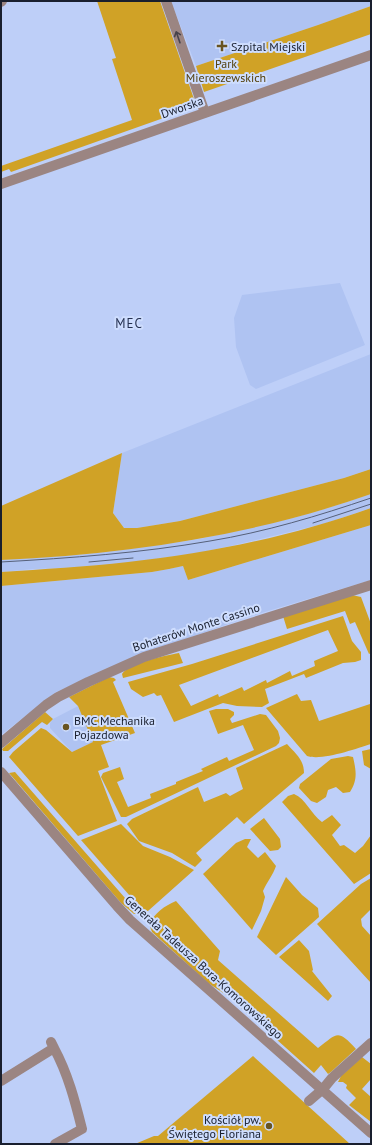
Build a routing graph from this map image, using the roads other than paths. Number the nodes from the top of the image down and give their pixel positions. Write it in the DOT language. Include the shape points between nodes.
graph roads {
  1 [pos="166,1"];
  2 [pos="371,55"];
  3 [pos="205,113"];
  4 [pos="1,184"];
  5 [pos="371,585"];
  6 [pos="1,743"];
  7 [pos="1,772"];
  8 [pos="371,1043"];
  9 [pos="1,1081"];
  10 [pos="323,1089"];
  11 [pos="309,1101"];
  12 [pos="371,1133"];
  13 [pos="56,1144"];
  3 -- 1 [label="street, one-way"];
  2 -- 3 [label="street, Dworska"];
  3 -- 4 [label="street, Dworska"];
  5 -- 6 [label="street, Bohaterów Monte Cassino" via="144,656 58,697"];
  7 -- 10 [label="street, Generała Tadeusza Bora-Komorowskiego" via="130,920"];
  8 -- 10 [label="street"];
  9 -- 13 [label="street" via="53,1045 67,1076 82,1129"];
  10 -- 11 [label="street"];
  10 -- 12 [label="street, Generała Tadeusza Bora-Komorowskiego"];
}
